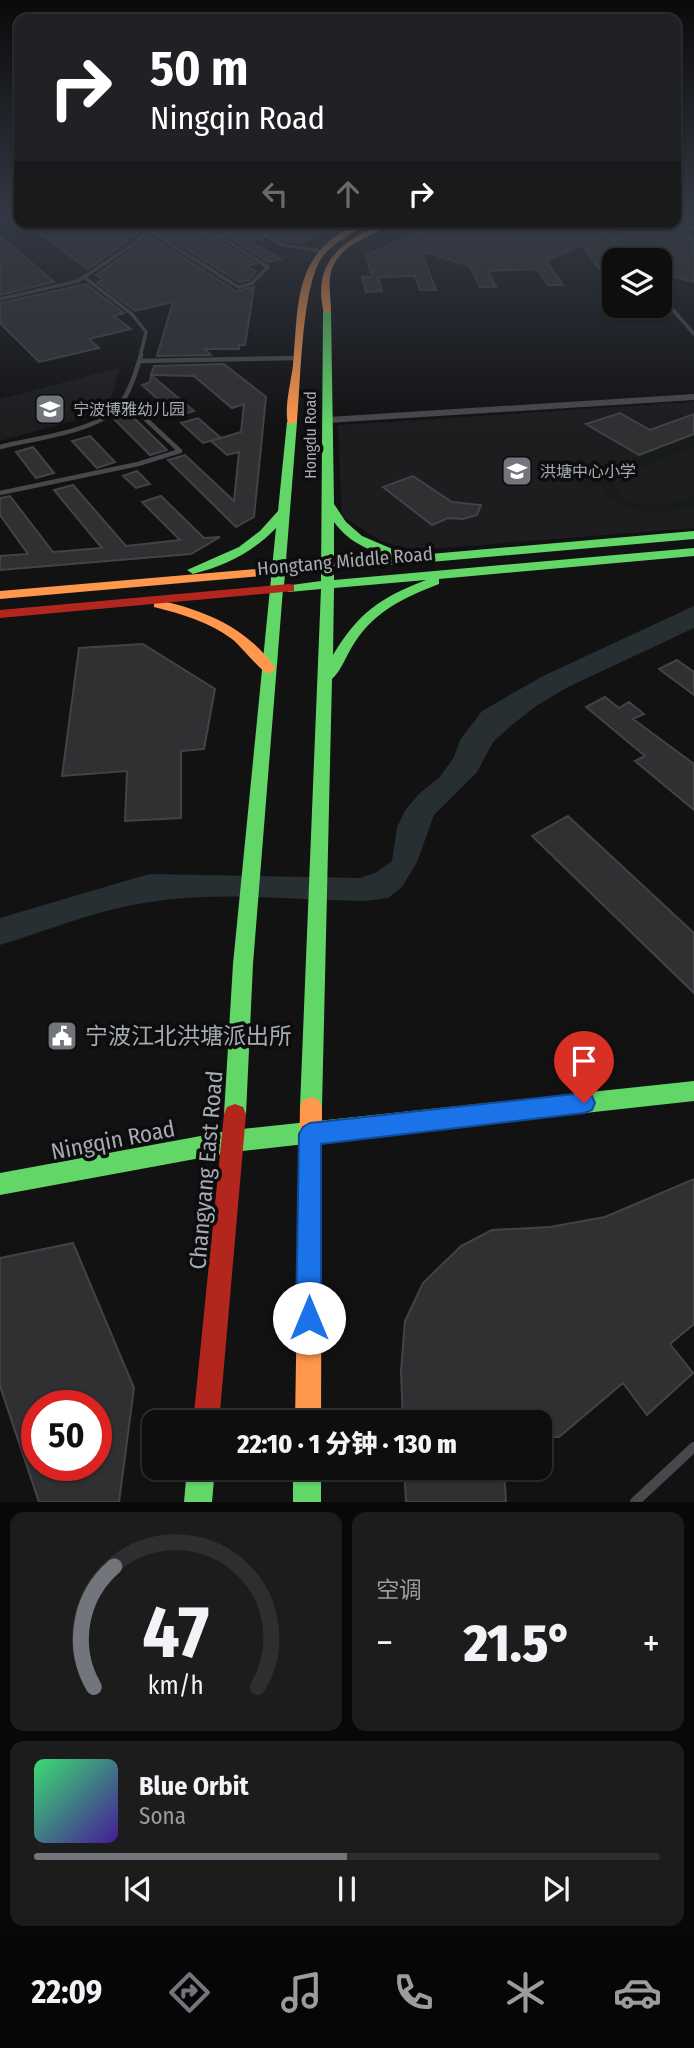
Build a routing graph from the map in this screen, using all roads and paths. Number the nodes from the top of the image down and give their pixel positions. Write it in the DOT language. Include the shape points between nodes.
graph roads {
  1 [pos="60,286"];
  2 [pos="95,286"];
  3 [pos="305,286"];
  4 [pos="327,286"];
  5 [pos="0,299"];
  6 [pos="672,309"];
  7 [pos="694,334"];
  8 [pos="297,358"];
  9 [pos="139,361"];
  10 [pos="694,397"];
  11 [pos="118,408"];
  12 [pos="328,420"];
  13 [pos="0,447"];
  14 [pos="0,493"];
  15 [pos="328,505"];
  16 [pos="283,513"];
  17 [pos="694,535"];
  18 [pos="694,552"];
  19 [pos="448,556"];
  20 [pos="328,566"];
  21 [pos="278,570"];
  22 [pos="457,572"];
  23 [pos="145,582"];
  24 [pos="328,583"];
  25 [pos="276,588"];
  26 [pos="0,595"];
  27 [pos="140,601"];
  28 [pos="0,614"];
  29 [pos="269,669"];
  30 [pos="325,682"];
  31 [pos="694,1091"];
  32 [pos="310,1134"];
  33 [pos="233,1140"];
  34 [pos="0,1184"];
  35 [pos="207,1410"];
  36 [pos="308,1410"];
  37 [pos="694,1447"];
  38 [pos="200,1480"];
  39 [pos="307,1480"];
  40 [pos="198,1502"];
  41 [pos="307,1502"];
  42 [pos="635,1502"];
  1 -- 5 [label="lane"];
  2 -- 9 [label="lane" via="144,326"];
  3 -- 8 [label="main road, Hongdu Road"];
  4 -- 12 [label="main road, Hongdu Road"];
  6 -- 7 [label="lane"];
  8 -- 9 [label="lane"];
  8 -- 16 [label="main road, Hongdu Road"];
  9 -- 11 [label="lane"];
  10 -- 12 [label="street"];
  11 -- 13 [label="lane" via="94,423"];
  11 -- 14 [label="lane" via="138,412 180,451"];
  12 -- 15 [label="main road, Hongdu Road"];
  15 -- 19 [label="main road" via="343,530 365,544 393,553"];
  15 -- 20 [label="main road, Hongdu Road"];
  16 -- 21 [label="main road, Hongdu Road"];
  16 -- 23 [label="main road" via="266,537 232,557"];
  17 -- 19 [label="main road, Hongtang Middle Road"];
  18 -- 22 [label="main road, Hongtang Middle Road"];
  19 -- 20 [label="main road, Hongtang Middle Road"];
  20 -- 21 [label="main road, Hongtang Middle Road"];
  20 -- 24 [label="main road, Hongdu Road"];
  21 -- 23 [label="main road, Hongtang Middle Road"];
  21 -- 25 [label="main road, Hongdu Road"];
  22 -- 24 [label="main road, Hongtang Middle Road"];
  22 -- 30 [label="main road" via="389,598 368,612 352,629"];
  23 -- 26 [label="main road, Hongtang Middle Road"];
  24 -- 25 [label="main road, Hongtang Middle Road"];
  24 -- 30 [label="main road, Hongdu Road"];
  25 -- 27 [label="main road, Hongtang Middle Road"];
  25 -- 29 [label="main road, Hongdu Road"];
  27 -- 28 [label="main road, Hongtang Middle Road"];
  27 -- 29 [label="main road" via="176,608 228,628 247,641"];
  29 -- 33 [label="main road, Changyang East Road"];
  30 -- 32 [label="main road"];
  31 -- 32 [label="main road, Ningqin Road"];
  32 -- 33 [label="main road, Ningqin Road"];
  32 -- 36 [label="main road"];
  33 -- 34 [label="main road, Ningqin Road"];
  33 -- 35 [label="main road, Changyang East Road"];
  37 -- 42 [label="lane"];
  38 -- 40 [label="main road"];
  39 -- 41 [label="main road"];
}
